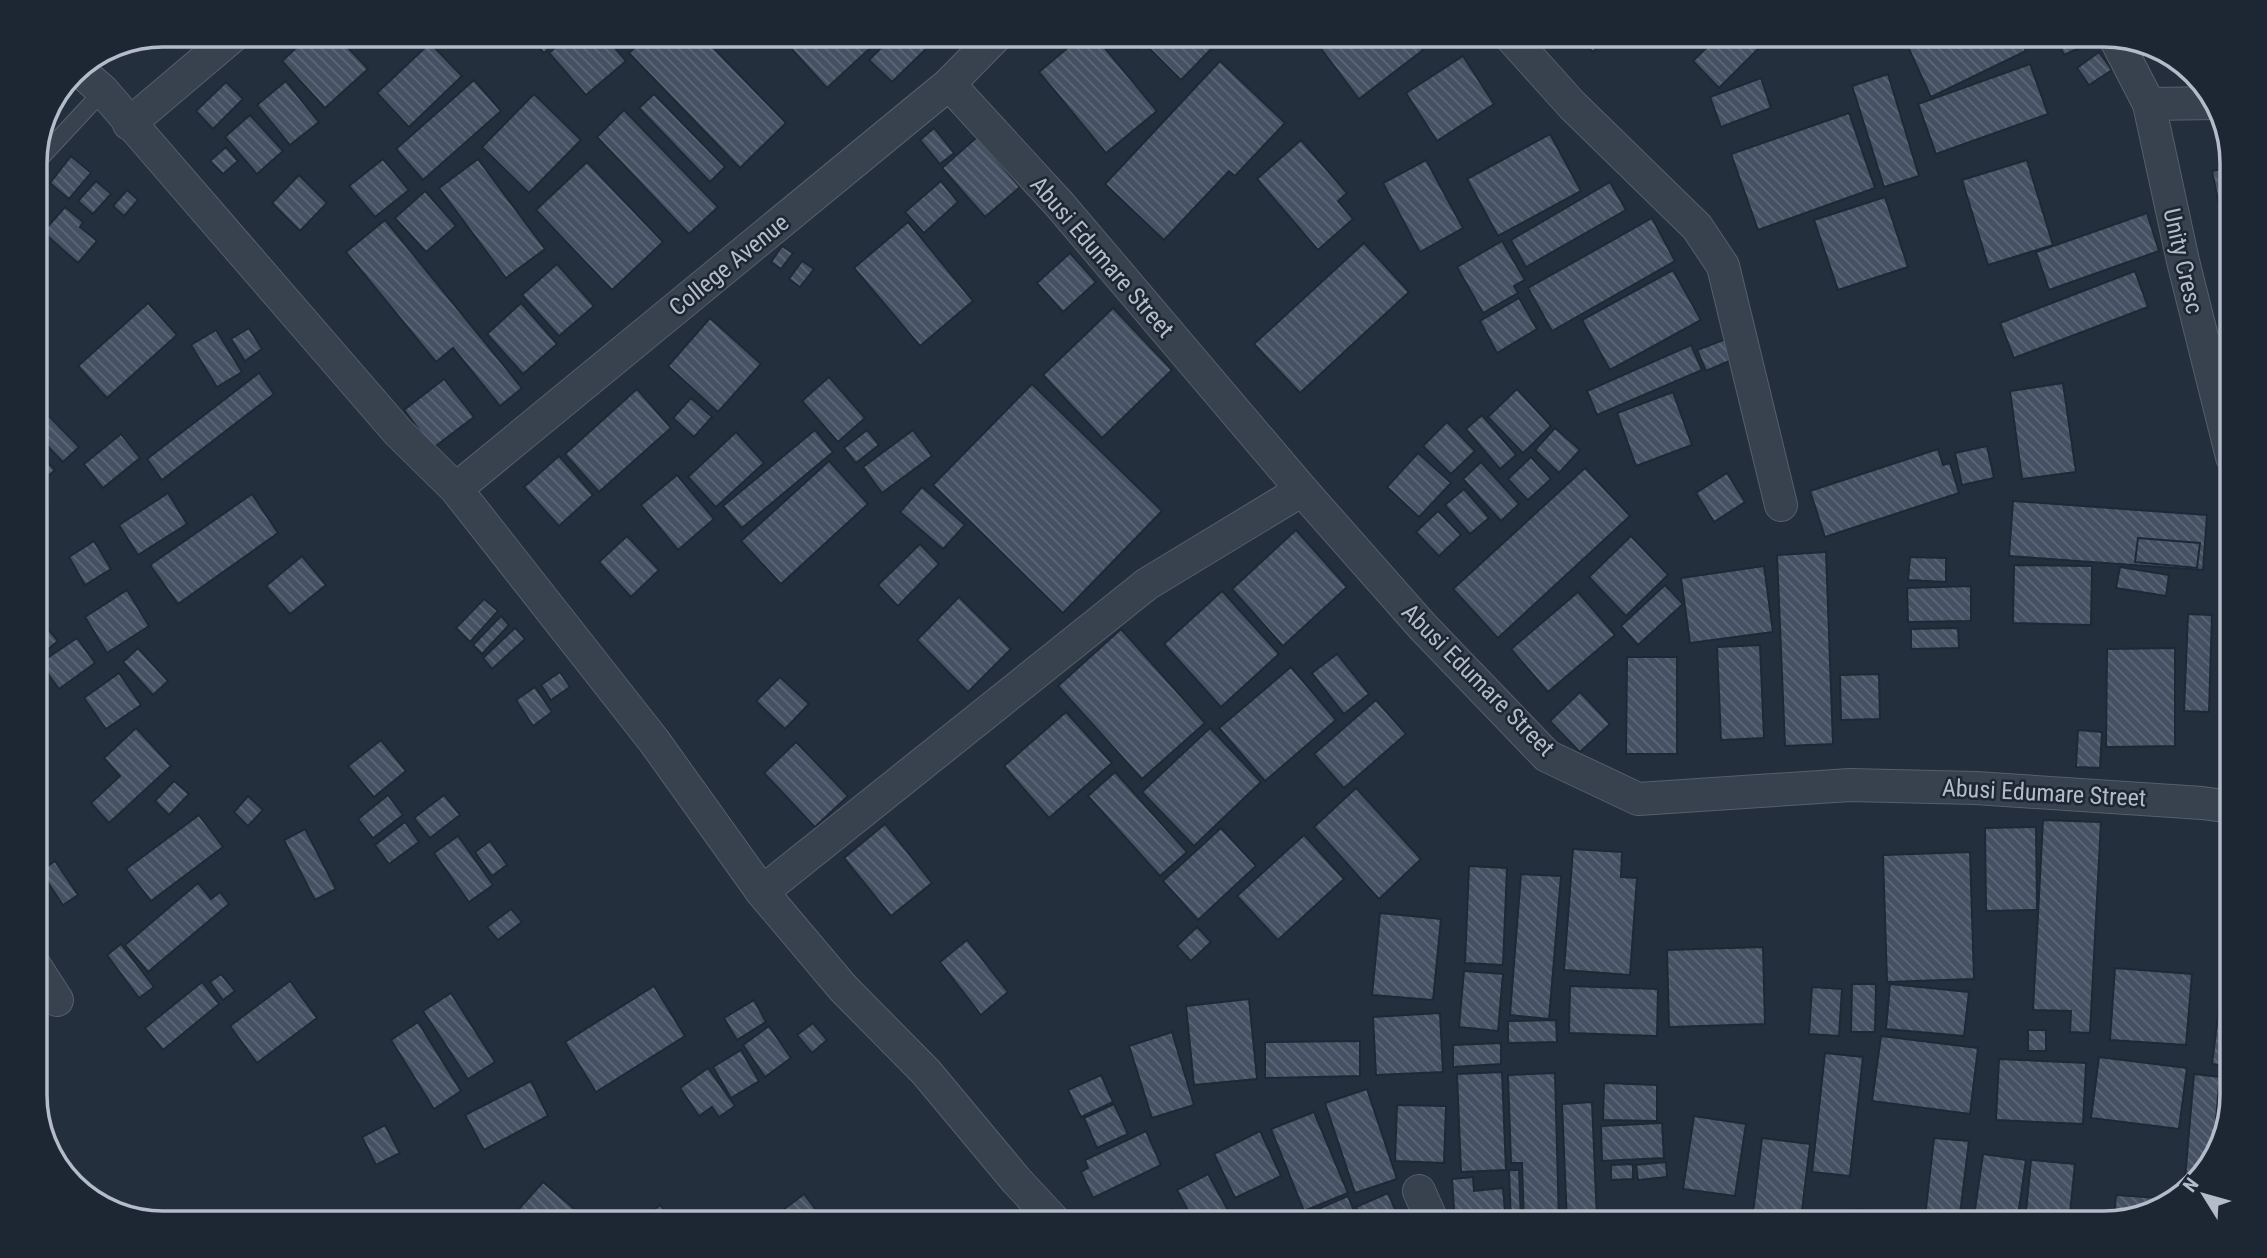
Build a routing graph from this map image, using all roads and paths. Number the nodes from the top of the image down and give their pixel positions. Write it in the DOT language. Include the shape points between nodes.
graph roads {
  1 [pos="220,47"];
  2 [pos="985,47"];
  3 [pos="1520,47"];
  4 [pos="2120,48"];
  5 [pos="87,77"];
  6 [pos="949,84"];
  7 [pos="103,91"];
  8 [pos="2203,103"];
  9 [pos="2149,104"];
  10 [pos="130,124"];
  11 [pos="48,150"];
  12 [pos="2220,409"];
  13 [pos="456,489"];
  14 [pos="1302,490"];
  15 [pos="1781,505"];
  16 [pos="2220,805"];
  17 [pos="762,892"];
  18 [pos="47,985"];
  19 [pos="57,1000"];
  20 [pos="1419,1191"];
  21 [pos="1045,1211"];
  22 [pos="1428,1211"];
  1 -- 10 [label="street"];
  2 -- 6 [label="street, College Avenue"];
  3 -- 15 [label="street" via="1697,227 1723,267"];
  4 -- 9 [label="street, Unity Cresc"];
  5 -- 7 [label="street"];
  6 -- 13 [label="street, College Avenue"];
  6 -- 14 [label="street, Abusi Edumare Street" via="1060,205"];
  7 -- 10 [label="street"];
  7 -- 11 [label="lane"];
  8 -- 9 [label="street"];
  9 -- 12 [label="street, Unity Cresc"];
  10 -- 13 [label="street" via="398,432"];
  13 -- 17 [label="street" via="653,741"];
  14 -- 16 [label="street, Abusi Edumare Street" via="1454,661 1547,756 1638,799 1850,785 1976,788"];
  14 -- 17 [label="street" via="1147,584"];
  17 -- 21 [label="street"];
  18 -- 19 [label="street"];
  20 -- 22 [label="street"];
}
